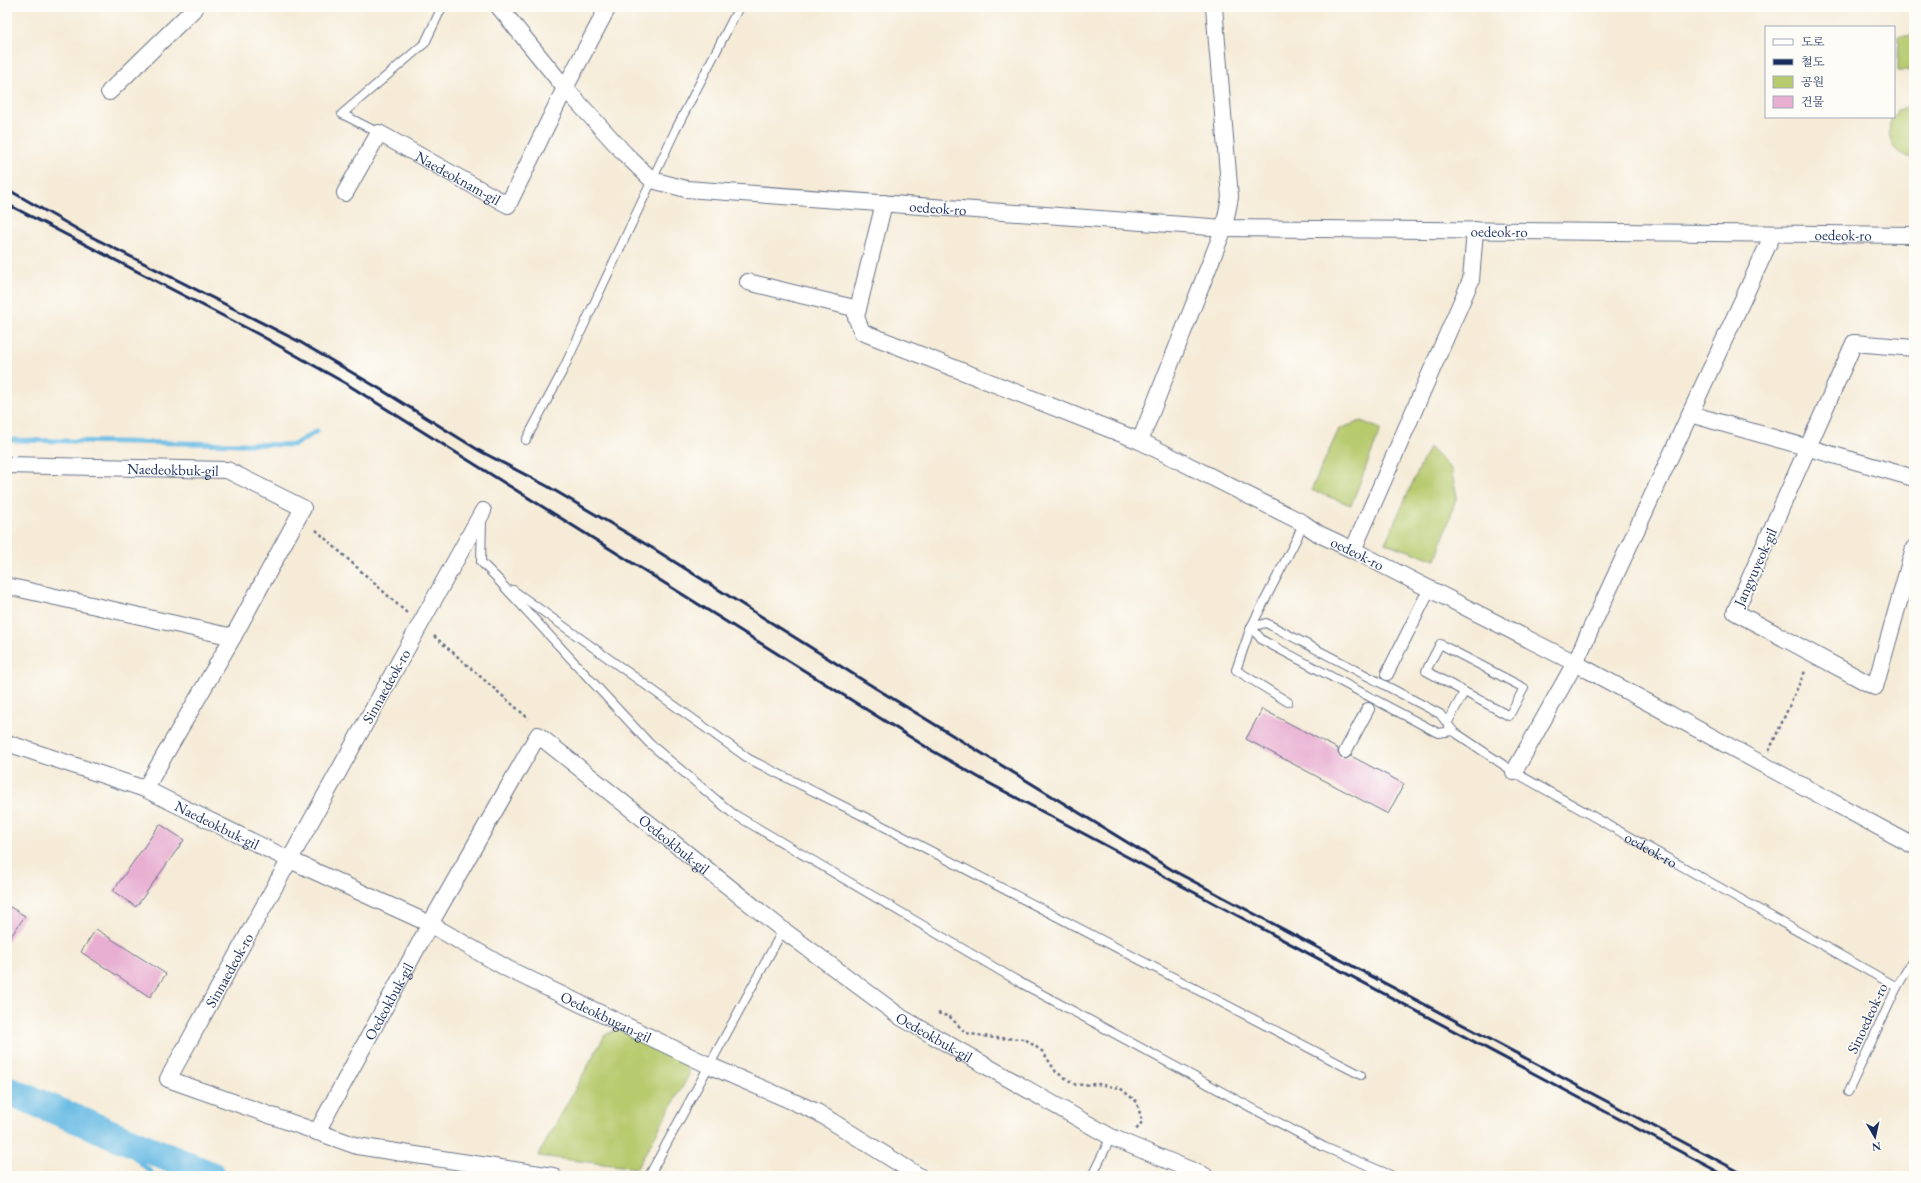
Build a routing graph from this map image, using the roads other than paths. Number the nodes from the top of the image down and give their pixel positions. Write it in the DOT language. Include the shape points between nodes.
graph roads {
  1 [pos="196,7"];
  2 [pos="442,7"];
  3 [pos="499,7"];
  4 [pos="608,7"];
  5 [pos="739,7"];
  6 [pos="1214,7"];
  7 [pos="565,88"];
  8 [pos="109,92"];
  9 [pos="379,133"];
  10 [pos="652,180"];
  11 [pos="345,193"];
  12 [pos="884,203"];
  13 [pos="1224,228"];
  14 [pos="1475,230"];
  15 [pos="1773,234"];
  16 [pos="1914,235"];
  17 [pos="748,282"];
  18 [pos="858,309"];
  19 [pos="1914,348"];
  20 [pos="1690,414"];
  21 [pos="526,440"];
  22 [pos="1140,441"];
  23 [pos="1808,447"];
  24 [pos="7,465"];
  25 [pos="1914,478"];
  26 [pos="483,511"];
  27 [pos="1303,523"];
  28 [pos="1914,548"];
  29 [pos="1352,550"];
  30 [pos="498,580"];
  31 [pos="7,586"];
  32 [pos="1425,598"];
  33 [pos="1251,627"];
  34 [pos="233,637"];
  35 [pos="1575,663"];
  36 [pos="1387,674"];
  37 [pos="1464,692"];
  38 [pos="1288,702"];
  39 [pos="1368,709"];
  40 [pos="1448,722"];
  41 [pos="1453,731"];
  42 [pos="7,743"];
  43 [pos="1345,752"];
  44 [pos="1514,772"];
  45 [pos="145,789"];
  46 [pos="1914,846"];
  47 [pos="290,860"];
  48 [pos="430,924"];
  49 [pos="783,930"];
  50 [pos="1914,958"];
  51 [pos="1897,987"];
  52 [pos="709,1065"];
  53 [pos="1361,1075"];
  54 [pos="1848,1092"];
  55 [pos="317,1132"];
  56 [pos="1111,1137"];
  57 [pos="553,1176"];
  58 [pos="649,1176"];
  59 [pos="919,1176"];
  60 [pos="1092,1176"];
  61 [pos="1206,1176"];
  62 [pos="1394,1176"];
  1 -- 8 [label="street"];
  2 -- 9 [label="lane, Naedeoknam-gil" via="426,43 342,114"];
  3 -- 7 [label="street"];
  4 -- 7 [label="street"];
  5 -- 10 [label="lane"];
  6 -- 13 [label="street" via="1230,197"];
  7 -- 9 [label="street, Naedeoknam-gil" via="508,206"];
  7 -- 10 [label="street"];
  9 -- 11 [label="street"];
  10 -- 12 [label="street, oedeok-ro" via="686,188"];
  10 -- 21 [label="lane" via="562,372"];
  12 -- 13 [label="street, oedeok-ro"];
  12 -- 18 [label="street"];
  13 -- 14 [label="street, oedeok-ro"];
  13 -- 22 [label="street"];
  14 -- 15 [label="street, oedeok-ro"];
  14 -- 29 [label="street" via="1471,280"];
  15 -- 16 [label="street, oedeok-ro"];
  15 -- 20 [label="street"];
  17 -- 18 [label="street"];
  18 -- 22 [label="street, oedeok-ro" via="856,317 862,332"];
  19 -- 23 [label="street, Jangyuyeok-gil" via="1854,343"];
  20 -- 23 [label="street"];
  20 -- 35 [label="street"];
  22 -- 27 [label="street, oedeok-ro"];
  23 -- 25 [label="street"];
  23 -- 28 [label="street, Jangyuyeok-gil" via="1735,612 1875,687"];
  24 -- 34 [label="street, Naedeokbuk-gil" via="227,470 303,508"];
  26 -- 30 [label="lane" via="480,562"];
  26 -- 47 [label="street, Sinnaedeok-ro"];
  27 -- 29 [label="street, oedeok-ro" via="1318,534"];
  27 -- 33 [label="lane"];
  29 -- 35 [label="street, oedeok-ro"];
  30 -- 53 [label="lane" via="749,759"];
  30 -- 62 [label="lane" via="649,743 732,813 1021,983 1324,1147"];
  31 -- 34 [label="street"];
  32 -- 36 [label="street"];
  33 -- 38 [label="lane" via="1236,670"];
  33 -- 40 [label="lane" via="1266,623 1440,714"];
  33 -- 41 [label="lane" via="1262,640 1438,733"];
  34 -- 45 [label="street, Naedeokbuk-gil"];
  35 -- 44 [label="street"];
  35 -- 46 [label="street, oedeok-ro"];
  37 -- 37 [label="lane" via="1509,716 1524,688 1440,644 1426,671"];
  37 -- 40 [label="lane"];
  39 -- 43 [label="street"];
  40 -- 41 [label="lane"];
  41 -- 44 [label="lane, oedeok-ro"];
  42 -- 45 [label="street, Naedeokbuk-gil"];
  44 -- 51 [label="lane, oedeok-ro"];
  45 -- 47 [label="street, Naedeokbuk-gil"];
  47 -- 48 [label="street, Oedeokbugan-gil"];
  47 -- 55 [label="street, Sinnaedeok-ro" via="168,1079"];
  48 -- 49 [label="street, Oedeokbuk-gil" via="538,735"];
  48 -- 52 [label="street, Oedeokbugan-gil" via="508,969"];
  48 -- 55 [label="street, Oedeokbuk-gil"];
  49 -- 52 [label="lane"];
  49 -- 56 [label="street, Oedeokbuk-gil" via="902,1018"];
  50 -- 51 [label="lane, Sinoedeok-ro"];
  51 -- 54 [label="lane, Sinoedeok-ro"];
  52 -- 58 [label="lane"];
  52 -- 59 [label="street, Oedeokbugan-gil" via="817,1112"];
  55 -- 57 [label="street, Sinnaedeok-ro" via="357,1146"];
  56 -- 60 [label="lane"];
  56 -- 61 [label="street, Oedeokbuk-gil"];
}
